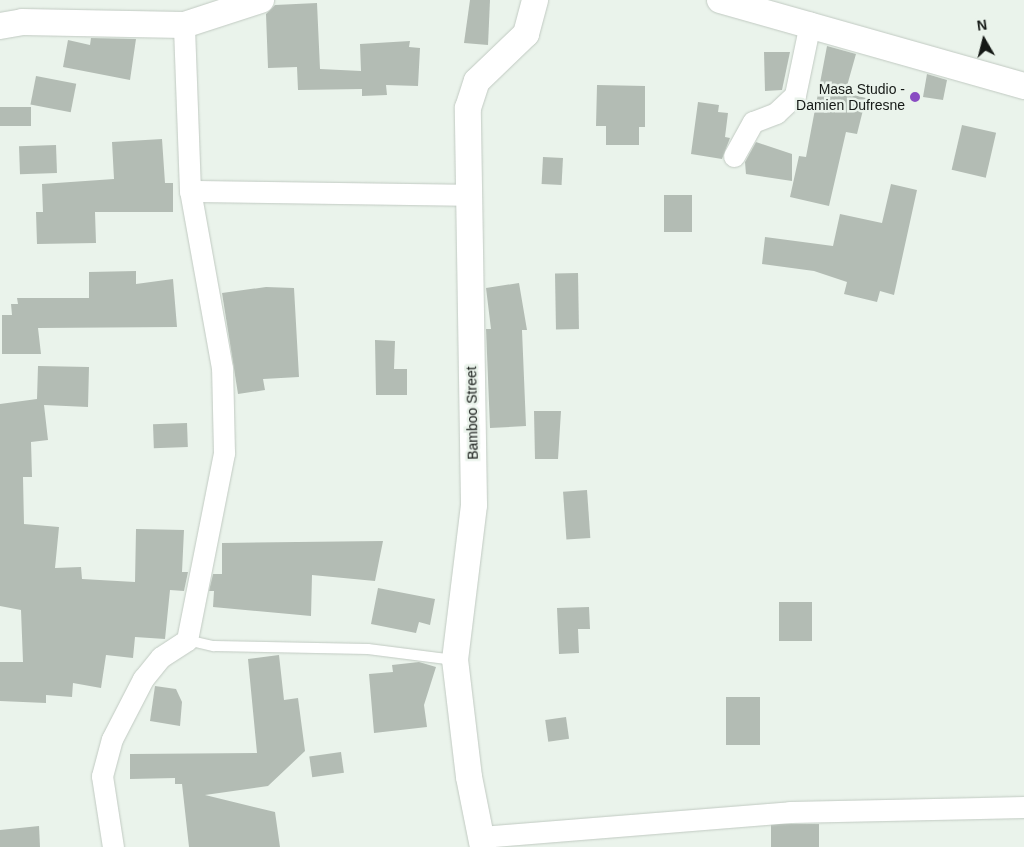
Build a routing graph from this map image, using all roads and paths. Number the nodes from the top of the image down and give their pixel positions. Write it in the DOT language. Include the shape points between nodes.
graph roads {
  1 [pos="261,0"];
  2 [pos="535,0"];
  3 [pos="720,0"];
  4 [pos="810,22"];
  5 [pos="184,25"];
  6 [pos="0,26"];
  7 [pos="1024,86"];
  8 [pos="734,156"];
  9 [pos="190,191"];
  10 [pos="469,195"];
  11 [pos="187,640"];
  12 [pos="455,660"];
  13 [pos="1024,807"];
  14 [pos="482,842"];
  15 [pos="113,847"];
  1 -- 5 [label="street"];
  2 -- 10 [label="street, Bamboo Street" via="523,39 477,81 470,94"];
  3 -- 4 [label="street"];
  4 -- 7 [label="street"];
  4 -- 8 [label="street" via="795,95 776,113 753,122"];
  5 -- 6 [label="street" via="22,22"];
  5 -- 9 [label="street"];
  9 -- 10 [label="street"];
  9 -- 11 [label="street" via="222,368 225,408 224,453"];
  10 -- 12 [label="street, Bamboo Street" via="474,505"];
  11 -- 12 [label="lane" via="214,646 368,649"];
  11 -- 15 [label="street" via="161,657 142,679 112,739 102,776"];
  12 -- 14 [label="street, Bamboo Street"];
  13 -- 14 [label="street" via="790,812"];
}
